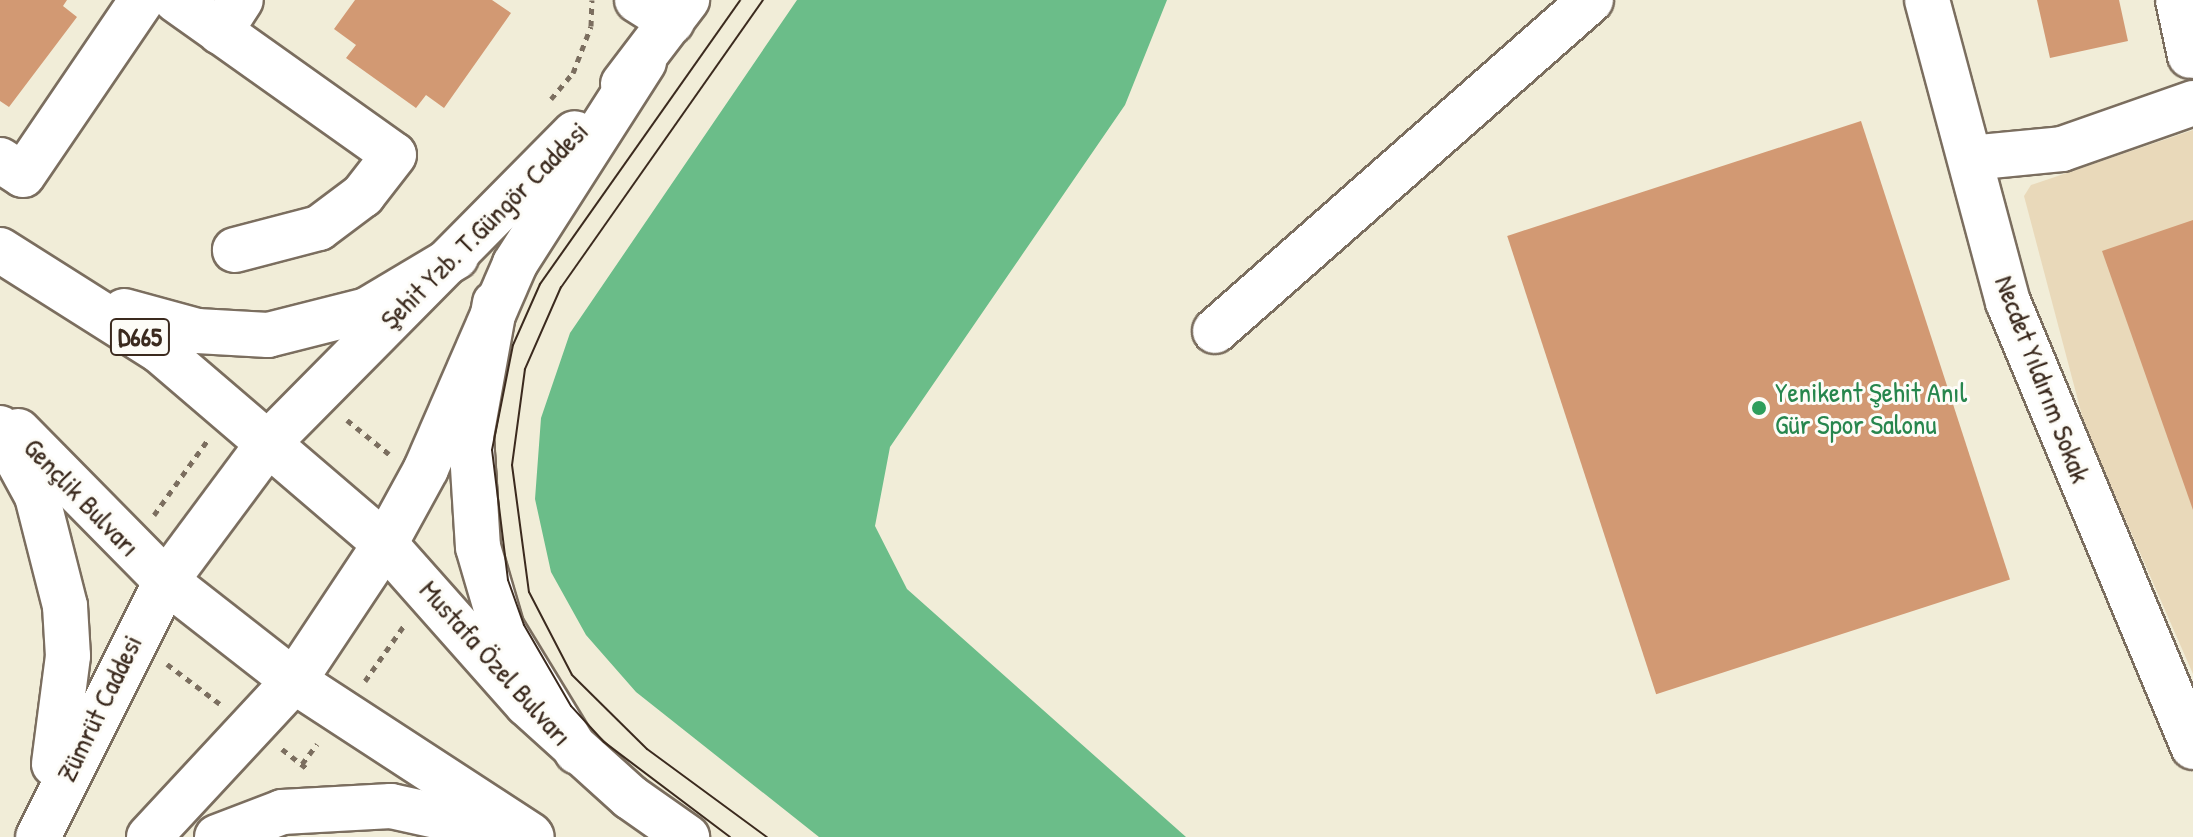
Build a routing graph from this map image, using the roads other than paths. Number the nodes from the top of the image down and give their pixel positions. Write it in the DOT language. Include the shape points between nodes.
graph roads {
  1 [pos="142,0"];
  2 [pos="176,0"];
  3 [pos="1591,0"];
  4 [pos="1927,0"];
  5 [pos="2178,0"];
  6 [pos="665,7"];
  7 [pos="231,16"];
  8 [pos="2190,56"];
  9 [pos="644,62"];
  10 [pos="2193,103"];
  11 [pos="1970,158"];
  12 [pos="0,160"];
  13 [pos="0,250"];
  14 [pos="235,250"];
  15 [pos="456,257"];
  16 [pos="76,293"];
  17 [pos="495,303"];
  18 [pos="1215,331"];
  19 [pos="0,412"];
  20 [pos="0,428"];
  21 [pos="270,441"];
  22 [pos="385,544"];
  23 [pos="166,581"];
  24 [pos="294,681"];
  25 [pos="2193,747"];
  26 [pos="577,752"];
  27 [pos="40,832"];
  28 [pos="149,837"];
  29 [pos="217,837"];
  30 [pos="532,837"];
  31 [pos="687,837"];
  1 -- 12 [label="main road" via="23,175"];
  2 -- 7 [label="main road"];
  3 -- 18 [label="main road"];
  4 -- 11 [label="main road, Necdet Yıldırım Sokak"];
  5 -- 8 [label="main road"];
  6 -- 9 [label="main road, Şehit Yzb. T.Güngör Caddesi"];
  7 -- 14 [label="main road" via="394,155 363,195 319,228"];
  9 -- 15 [label="main road, Şehit Yzb. T.Güngör Caddesi"];
  9 -- 17 [label="main road"];
  10 -- 11 [label="main road" via="2062,149"];
  11 -- 25 [label="main road, Necdet Yıldırım Sokak" via="2008,302"];
  13 -- 16 [label="main road, D665"];
  15 -- 16 [label="main road" via="367,310 268,335 154,323"];
  15 -- 21 [label="main road, Şehit Yzb. T.Güngör Caddesi"];
  16 -- 21 [label="main road, D665"];
  17 -- 22 [label="main road" via="426,469"];
  17 -- 26 [label="main road" via="471,436 478,547 502,629"];
  19 -- 23 [label="main road, Gençlik Bulvarı"];
  20 -- 27 [label="main road" via="37,496 65,606 65,688"];
  21 -- 22 [label="main road, D665"];
  21 -- 23 [label="main road, Şehit Yzb. T.Güngör Caddesi"];
  22 -- 24 [label="main road"];
  22 -- 26 [label="main road, Mustafa Özel Bulvarı"];
  23 -- 24 [label="main road, Gençlik Bulvarı"];
  23 -- 27 [label="main road, Zümrüt Caddesi"];
  24 -- 28 [label="main road"];
  24 -- 30 [label="main road, Gençlik Bulvarı"];
  26 -- 31 [label="main road, Mustafa Özel Bulvarı"];
  29 -- 30 [label="main road" via="282,812 375,806 442,812"];
}
